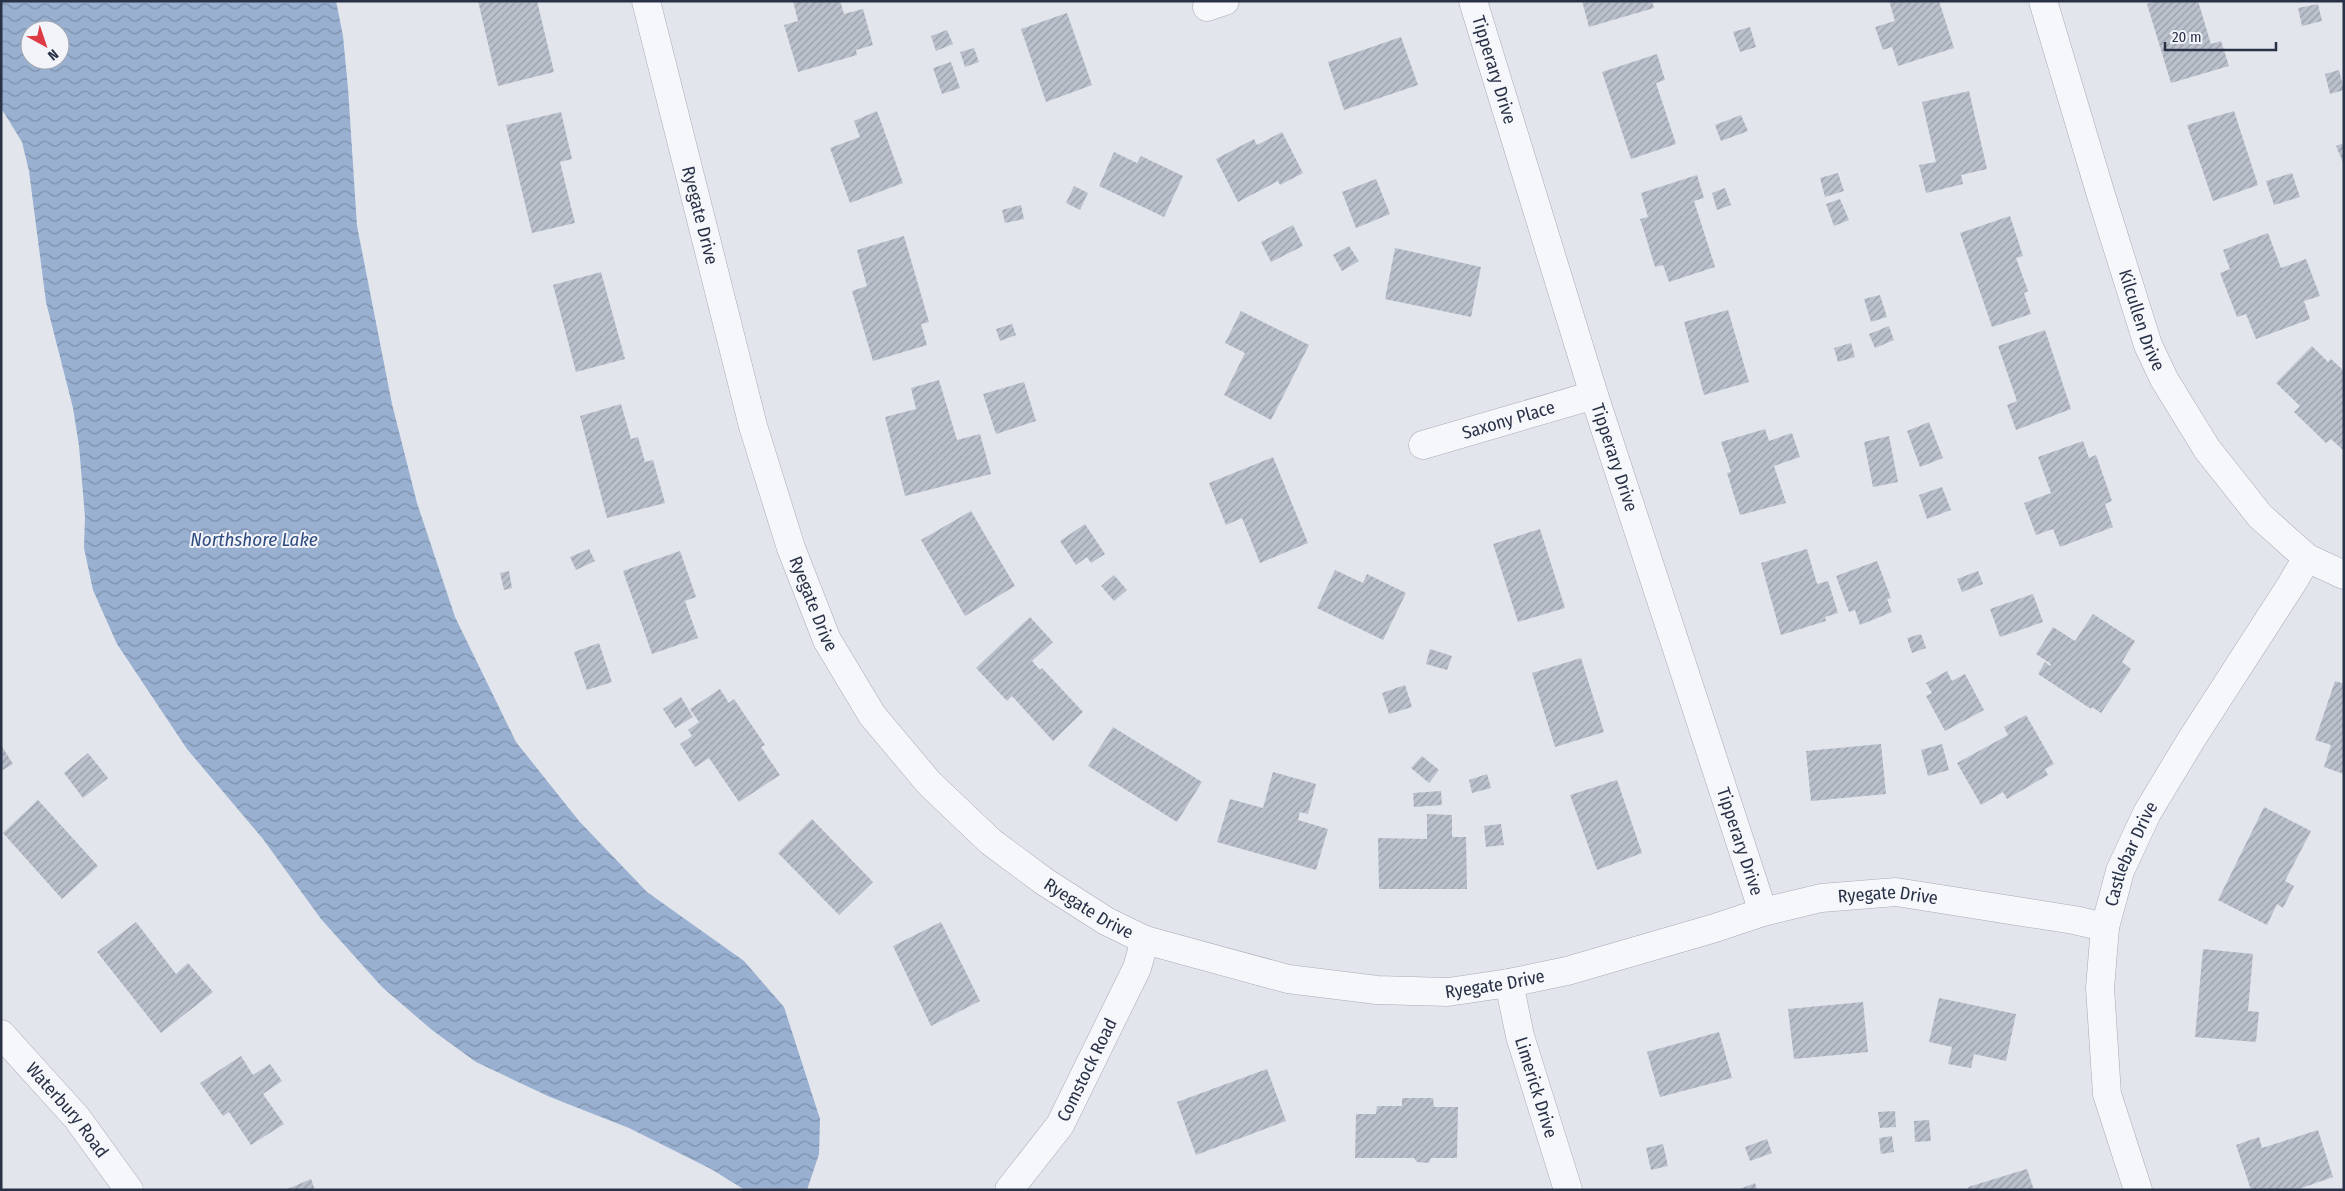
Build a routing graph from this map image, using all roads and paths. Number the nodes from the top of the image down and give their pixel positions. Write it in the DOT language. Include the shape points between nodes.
graph roads {
  1 [pos="646,1"];
  2 [pos="1473,1"];
  3 [pos="2043,1"];
  4 [pos="1594,395"];
  5 [pos="1423,445"];
  6 [pos="2307,558"];
  7 [pos="2344,576"];
  8 [pos="1763,912"];
  9 [pos="2105,927"];
  10 [pos="1145,940"];
  11 [pos="1510,983"];
  12 [pos="1,1034"];
  13 [pos="128,1190"];
  14 [pos="1009,1190"];
  15 [pos="1568,1190"];
  16 [pos="2138,1190"];
  1 -- 10 [label="street, Ryegate Drive" via="753,426 790,548 826,640 872,715 928,783 991,842 1045,882 1106,921"];
  2 -- 4 [label="street, Tipperary Drive"];
  3 -- 6 [label="street, Kilcullen Drive" via="2148,345 2160,371 2207,448 2260,516"];
  4 -- 5 [label="street, Saxony Place"];
  4 -- 8 [label="street, Tipperary Drive"];
  6 -- 7 [label="street, Kilcullen Drive"];
  6 -- 9 [label="street, Castlebar Drive" via="2191,740 2148,814 2120,871"];
  8 -- 9 [label="street, Ryegate Drive" via="1821,898 1896,892"];
  8 -- 11 [label="street, Ryegate Drive" via="1567,971"];
  9 -- 16 [label="street, Castlebar Drive" via="2100,988 2106,1094"];
  10 -- 11 [label="street, Ryegate Drive" via="1288,979 1377,990 1448,992"];
  10 -- 14 [label="street, Comstock Road" via="1137,968 1060,1125"];
  11 -- 15 [label="street, Limerick Drive" via="1520,1036"];
  12 -- 13 [label="street, Waterbury Road" via="77,1118"];
}
